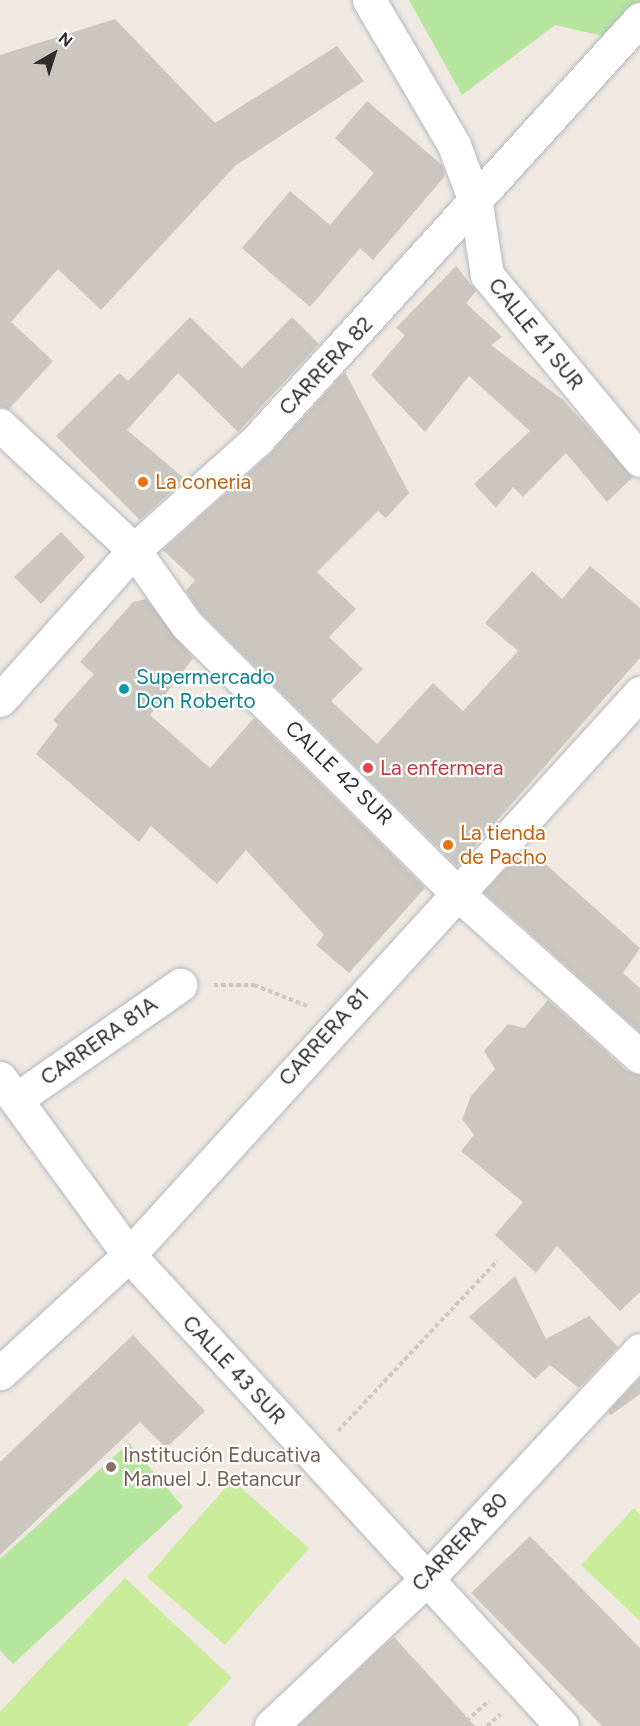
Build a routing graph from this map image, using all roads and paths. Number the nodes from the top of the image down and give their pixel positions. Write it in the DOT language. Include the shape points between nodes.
graph roads {
  1 [pos="369,0"];
  2 [pos="640,19"];
  3 [pos="476,204"];
  4 [pos="0,425"];
  5 [pos="640,460"];
  6 [pos="134,550"];
  7 [pos="640,693"];
  8 [pos="0,700"];
  9 [pos="456,890"];
  10 [pos="180,985"];
  11 [pos="316,1009"];
  12 [pos="640,1057"];
  13 [pos="9,1088"];
  14 [pos="129,1255"];
  15 [pos="497,1261"];
  16 [pos="640,1350"];
  17 [pos="0,1373"];
  18 [pos="314,1455"];
  19 [pos="428,1578"];
  20 [pos="496,1694"];
  21 [pos="271,1726"];
  22 [pos="461,1726"];
  23 [pos="562,1726"];
  1 -- 3 [label="street, CALLE 41 SUR" via="454,145"];
  2 -- 3 [label="street, CARRERA 82"];
  3 -- 5 [label="street, CALLE 41 SUR" via="487,275"];
  3 -- 6 [label="street, CARRERA 82" via="257,440"];
  4 -- 6 [label="street, CALLE 42 SUR"];
  6 -- 8 [label="street, CARRERA 82"];
  6 -- 9 [label="street, CALLE 42 SUR" via="187,625"];
  7 -- 9 [label="street, CARRERA 81"];
  9 -- 12 [label="street, CALLE 42 SUR"];
  9 -- 14 [label="street, CARRERA 81"];
  10 -- 11 [label="path" via="254,985"];
  10 -- 13 [label="street, CARRERA 81A"];
  13 -- 14 [label="street, CALLE 43 SUR"];
  14 -- 17 [label="street, CARRERA 81"];
  14 -- 18 [label="street, CALLE 43 SUR"];
  15 -- 18 [label="path" via="405,1365"];
  16 -- 19 [label="street, CARRERA 80"];
  18 -- 19 [label="street, CALLE 43 SUR"];
  19 -- 21 [label="street, CARRERA 80"];
  19 -- 23 [label="street, CALLE 43 SUR"];
  20 -- 22 [label="path"];
}
